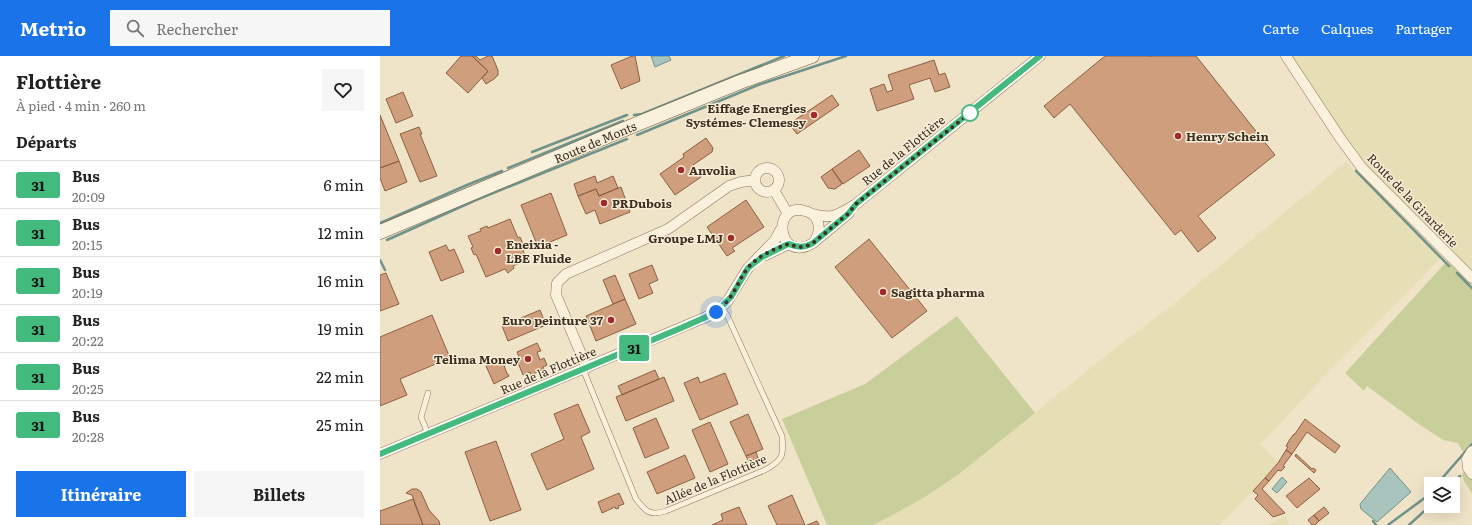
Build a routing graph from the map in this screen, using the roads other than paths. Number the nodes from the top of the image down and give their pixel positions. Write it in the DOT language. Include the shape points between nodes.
graph roads {
  1 [pos="812,56"];
  2 [pos="1040,56"];
  3 [pos="1286,56"];
  4 [pos="755,180"];
  5 [pos="774,190"];
  6 [pos="856,204"];
  7 [pos="788,214"];
  8 [pos="813,214"];
  9 [pos="781,229"];
  10 [pos="380,232"];
  11 [pos="813,243"];
  12 [pos="789,244"];
  13 [pos="748,268"];
  14 [pos="1472,278"];
  15 [pos="721,307"];
  16 [pos="585,368"];
  17 [pos="428,393"];
  18 [pos="428,434"];
  19 [pos="1472,451"];
  20 [pos="380,454"];
  21 [pos="1472,474"];
  1 -- 10 [label="main road, Route de Monts" via="622,130"];
  2 -- 6 [label="street, Rue de la Flottière"];
  3 -- 14 [label="street, Route de la Girarderie" via="1362,168"];
  4 -- 5 [label="street" via="760,190"];
  4 -- 5 [label="street" via="761,170 772,170 779,180"];
  4 -- 16 [label="street" via="729,186 668,229 566,274 557,283 556,295"];
  5 -- 7 [label="street"];
  6 -- 8 [label="street, Rue de la Flottière" via="833,216"];
  6 -- 11 [label="street" via="848,214"];
  7 -- 8 [label="street" via="794,210 801,210"];
  7 -- 9 [label="street"];
  8 -- 11 [label="street" via="819,232"];
  9 -- 12 [label="street"];
  9 -- 13 [label="street, Rue de la Flottière" via="775,240"];
  11 -- 12 [label="street" via="801,248"];
  12 -- 13 [label="street" via="762,257"];
  13 -- 15 [label="street, Rue de la Flottière" via="731,297"];
  15 -- 16 [label="street, Rue de la Flottière" via="700,320"];
  15 -- 16 [label="lane, Allée de la Flottière" via="727,315 782,436 784,451 777,463 765,470 666,511 656,514 645,510 636,499"];
  16 -- 18 [label="street, Rue de la Flottière"];
  17 -- 18 [label="lane" via="420,417"];
  18 -- 20 [label="street, Rue de la Flottière"];
  19 -- 21 [label="street" via="1467,459 1467,465"];
}
